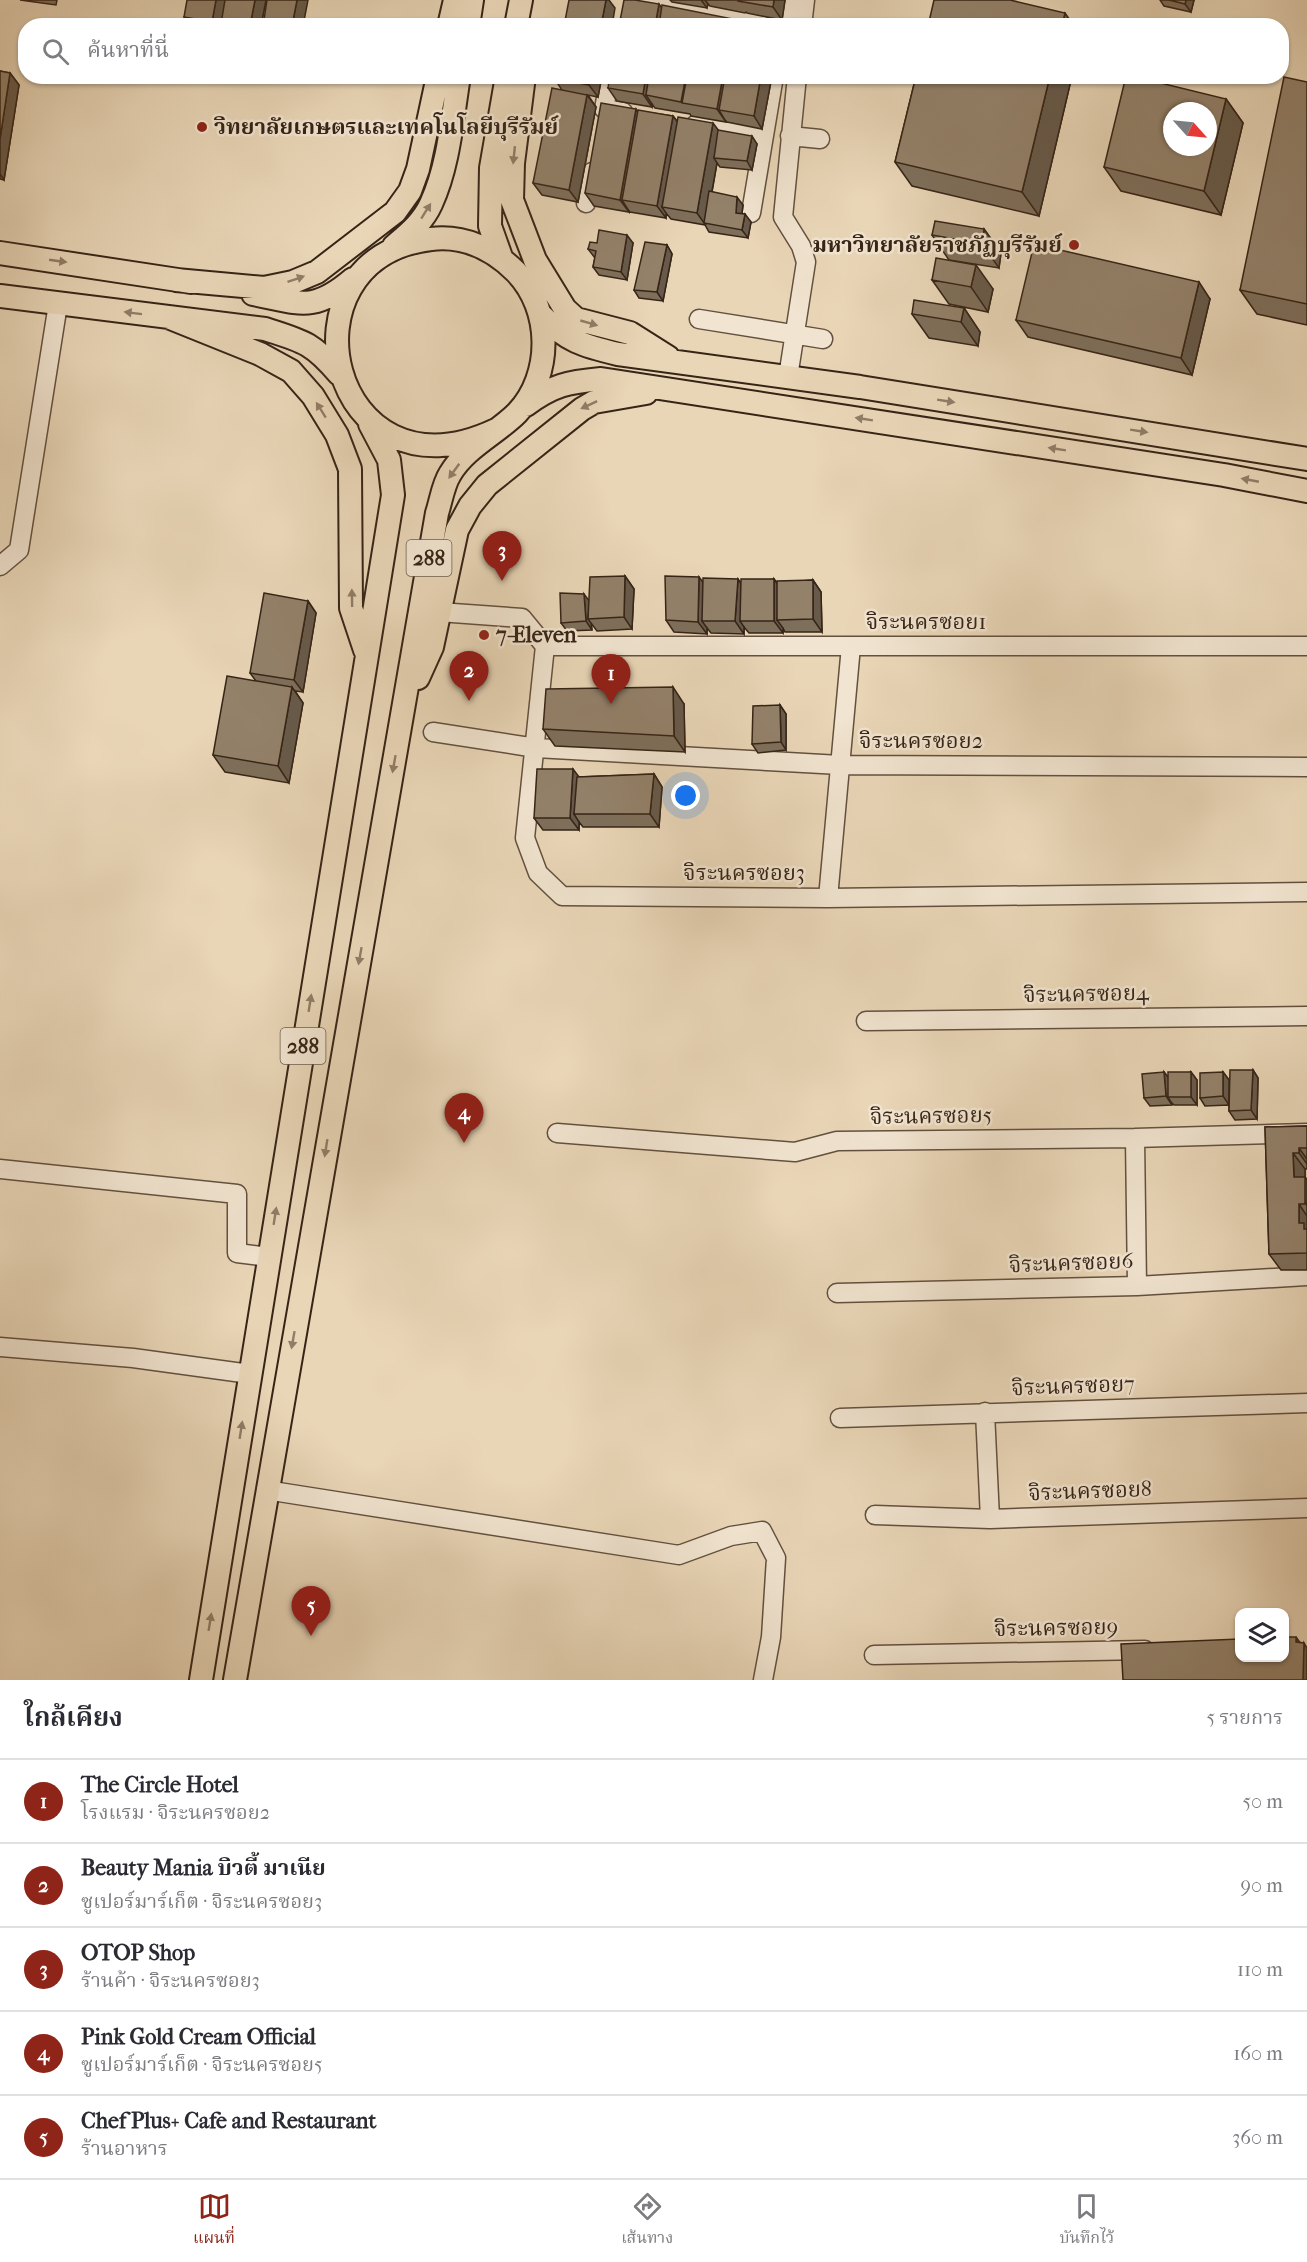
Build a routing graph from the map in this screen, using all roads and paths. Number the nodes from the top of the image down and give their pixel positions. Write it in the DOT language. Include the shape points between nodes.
graph roads {
  1 [pos="455,0"];
  2 [pos="472,0"];
  3 [pos="521,0"];
  4 [pos="527,0"];
  5 [pos="643,0"];
  6 [pos="788,0"];
  7 [pos="805,0"];
  8 [pos="451,18"];
  9 [pos="469,18"];
  10 [pos="518,18"];
  11 [pos="529,18"];
  12 [pos="727,18"];
  13 [pos="785,18"];
  14 [pos="803,18"];
  15 [pos="436,84"];
  16 [pos="458,84"];
  17 [pos="506,84"];
  18 [pos="523,84"];
  19 [pos="609,84"];
  20 [pos="773,84"];
  21 [pos="795,84"];
  22 [pos="604,109"];
  23 [pos="636,115"];
  24 [pos="682,123"];
  25 [pos="600,130"];
  26 [pos="790,136"];
  27 [pos="763,137"];
  28 [pos="820,139"];
  29 [pos="596,151"];
  30 [pos="586,204"];
  31 [pos="751,213"];
  32 [pos="0,253"];
  33 [pos="386,253"];
  34 [pos="501,257"];
  35 [pos="368,267"];
  36 [pos="176,280"];
  37 [pos="0,296"];
  38 [pos="58,304"];
  39 [pos="541,315"];
  40 [pos="168,317"];
  41 [pos="699,319"];
  42 [pos="795,335"];
  43 [pos="823,339"];
  44 [pos="676,363"];
  45 [pos="788,377"];
  46 [pos="342,378"];
  47 [pos="667,390"];
  48 [pos="518,412"];
  49 [pos="366,417"];
  50 [pos="496,430"];
  51 [pos="1307,459"];
  52 [pos="1307,491"];
  53 [pos="0,566"];
  54 [pos="440,612"];
  55 [pos="545,646"];
  56 [pos="851,646"];
  57 [pos="1307,646"];
  58 [pos="367,654"];
  59 [pos="405,707"];
  60 [pos="433,732"];
  61 [pos="536,748"];
  62 [pos="840,765"];
  63 [pos="1307,767"];
  64 [pos="1307,892"];
  65 [pos="828,898"];
  66 [pos="1307,1016"];
  67 [pos="866,1021"];
  68 [pos="557,1133"];
  69 [pos="1307,1133"];
  70 [pos="1135,1138"];
  71 [pos="0,1169"];
  72 [pos="269,1257"];
  73 [pos="1307,1276"];
  74 [pos="1137,1286"];
  75 [pos="837,1293"];
  76 [pos="0,1347"];
  77 [pos="250,1374"];
  78 [pos="1307,1403"];
  79 [pos="985,1412"];
  80 [pos="840,1418"];
  81 [pos="266,1490"];
  82 [pos="1307,1508"];
  83 [pos="875,1515"];
  84 [pos="990,1519"];
  85 [pos="1169,1649"];
  86 [pos="874,1656"];
  87 [pos="201,1680"];
  88 [pos="235,1680"];
  89 [pos="763,1680"];
  1 -- 8 [label="main road"];
  2 -- 9 [label="main road"];
  3 -- 10 [label="main road"];
  4 -- 11 [label="main road"];
  5 -- 12 [label="street"];
  6 -- 13 [label="street"];
  7 -- 14 [label="street"];
  36 -- 15 [label="main road, one-way" via="264,288 317,272 386,219 410,191"];
  33 -- 16 [label="main road, one-way" via="413,230 431,205 446,157"];
  17 -- 34 [label="main road" via="491,168 490,226"];
  18 -- 44 [label="main road, one-way" via="512,200 535,260 565,309 576,319 630,333"];
  19 -- 22 [label="street"];
  20 -- 27 [label="street"];
  21 -- 26 [label="street"];
  22 -- 23 [label="street"];
  22 -- 25 [label="street"];
  24 -- 27 [label="street"];
  26 -- 28 [label="street"];
  26 -- 42 [label="street" via="783,217 806,262"];
  27 -- 31 [label="street"];
  29 -- 30 [label="street"];
  32 -- 36 [label="main road, one-way"];
  33 -- 34 [label="main road" via="414,241 444,237 474,243"];
  33 -- 35 [label="main road"];
  34 -- 39 [label="main road" via="526,282"];
  35 -- 36 [label="main road" via="334,295 309,304"];
  35 -- 46 [label="main road" via="349,291 338,319 336,348"];
  37 -- 38 [label="main road"];
  40 -- 38 [label="main road, one-way"];
  38 -- 53 [label="street" via="20,550"];
  39 -- 44 [label="main road" via="557,332 579,344"];
  39 -- 48 [label="main road" via="542,367"];
  40 -- 46 [label="main road" via="265,329 304,341 321,352"];
  58 -- 40 [label="main road, one-way" via="351,608 350,469 337,435 313,396 291,371 260,354"];
  41 -- 42 [label="street"];
  42 -- 43 [label="street"];
  42 -- 45 [label="street"];
  44 -- 45 [label="main road"];
  45 -- 51 [label="main road, one-way"];
  46 -- 49 [label="main road" via="351,399"];
  47 -- 48 [label="main road" via="601,379 568,382 546,390"];
  52 -- 47 [label="main road, one-way" via="1200,471"];
  47 -- 54 [label="main road, one-way" via="588,405 487,485 457,530"];
  48 -- 50 [label="main road"];
  49 -- 50 [label="main road" via="389,434 434,446 471,442"];
  49 -- 58 [label="main road, 288" via="389,460 393,495"];
  50 -- 59 [label="main road, 288, one-way" via="450,474 440,503"];
  54 -- 55 [label="street" via="522,618"];
  54 -- 59 [label="main road" via="432,647"];
  55 -- 56 [label="street, จิระนครซอย1"];
  55 -- 61 [label="street, จิระนครซอย3"];
  56 -- 57 [label="street, จิระนครซอย1"];
  56 -- 62 [label="street"];
  72 -- 58 [label="main road, 288, one-way"];
  59 -- 81 [label="main road, 288, one-way"];
  60 -- 61 [label="street, จิระนครซอย2"];
  61 -- 62 [label="street, จิระนครซอย2"];
  61 -- 65 [label="street, จิระนครซอย3" via="525,838 538,873 562,896"];
  62 -- 63 [label="street, จิระนครซอย2"];
  62 -- 65 [label="street"];
  64 -- 65 [label="street, จิระนครซอย3"];
  66 -- 67 [label="street, จิระนครซอย4"];
  68 -- 70 [label="street, จิระนครซอย5" via="795,1152 837,1141"];
  69 -- 70 [label="street, จิระนครซอย5"];
  70 -- 74 [label="street"];
  71 -- 72 [label="street" via="237,1194 237,1253"];
  72 -- 77 [label="main road, 288"];
  73 -- 74 [label="street, จิระนครซอย6"];
  74 -- 75 [label="street, จิระนครซอย6"];
  76 -- 77 [label="street" via="133,1358"];
  87 -- 77 [label="main road, 288, one-way"];
  78 -- 79 [label="street, จิระนครซอย7"];
  79 -- 80 [label="street, จิระนครซอย7"];
  79 -- 84 [label="street"];
  81 -- 88 [label="main road, 288"];
  81 -- 89 [label="street" via="679,1555 731,1536 762,1531 776,1558 771,1637"];
  82 -- 84 [label="street, จิระนครซอย8"];
  83 -- 84 [label="street, จิระนครซอย8"];
  85 -- 86 [label="street, จิระนครซอย9"];
}
